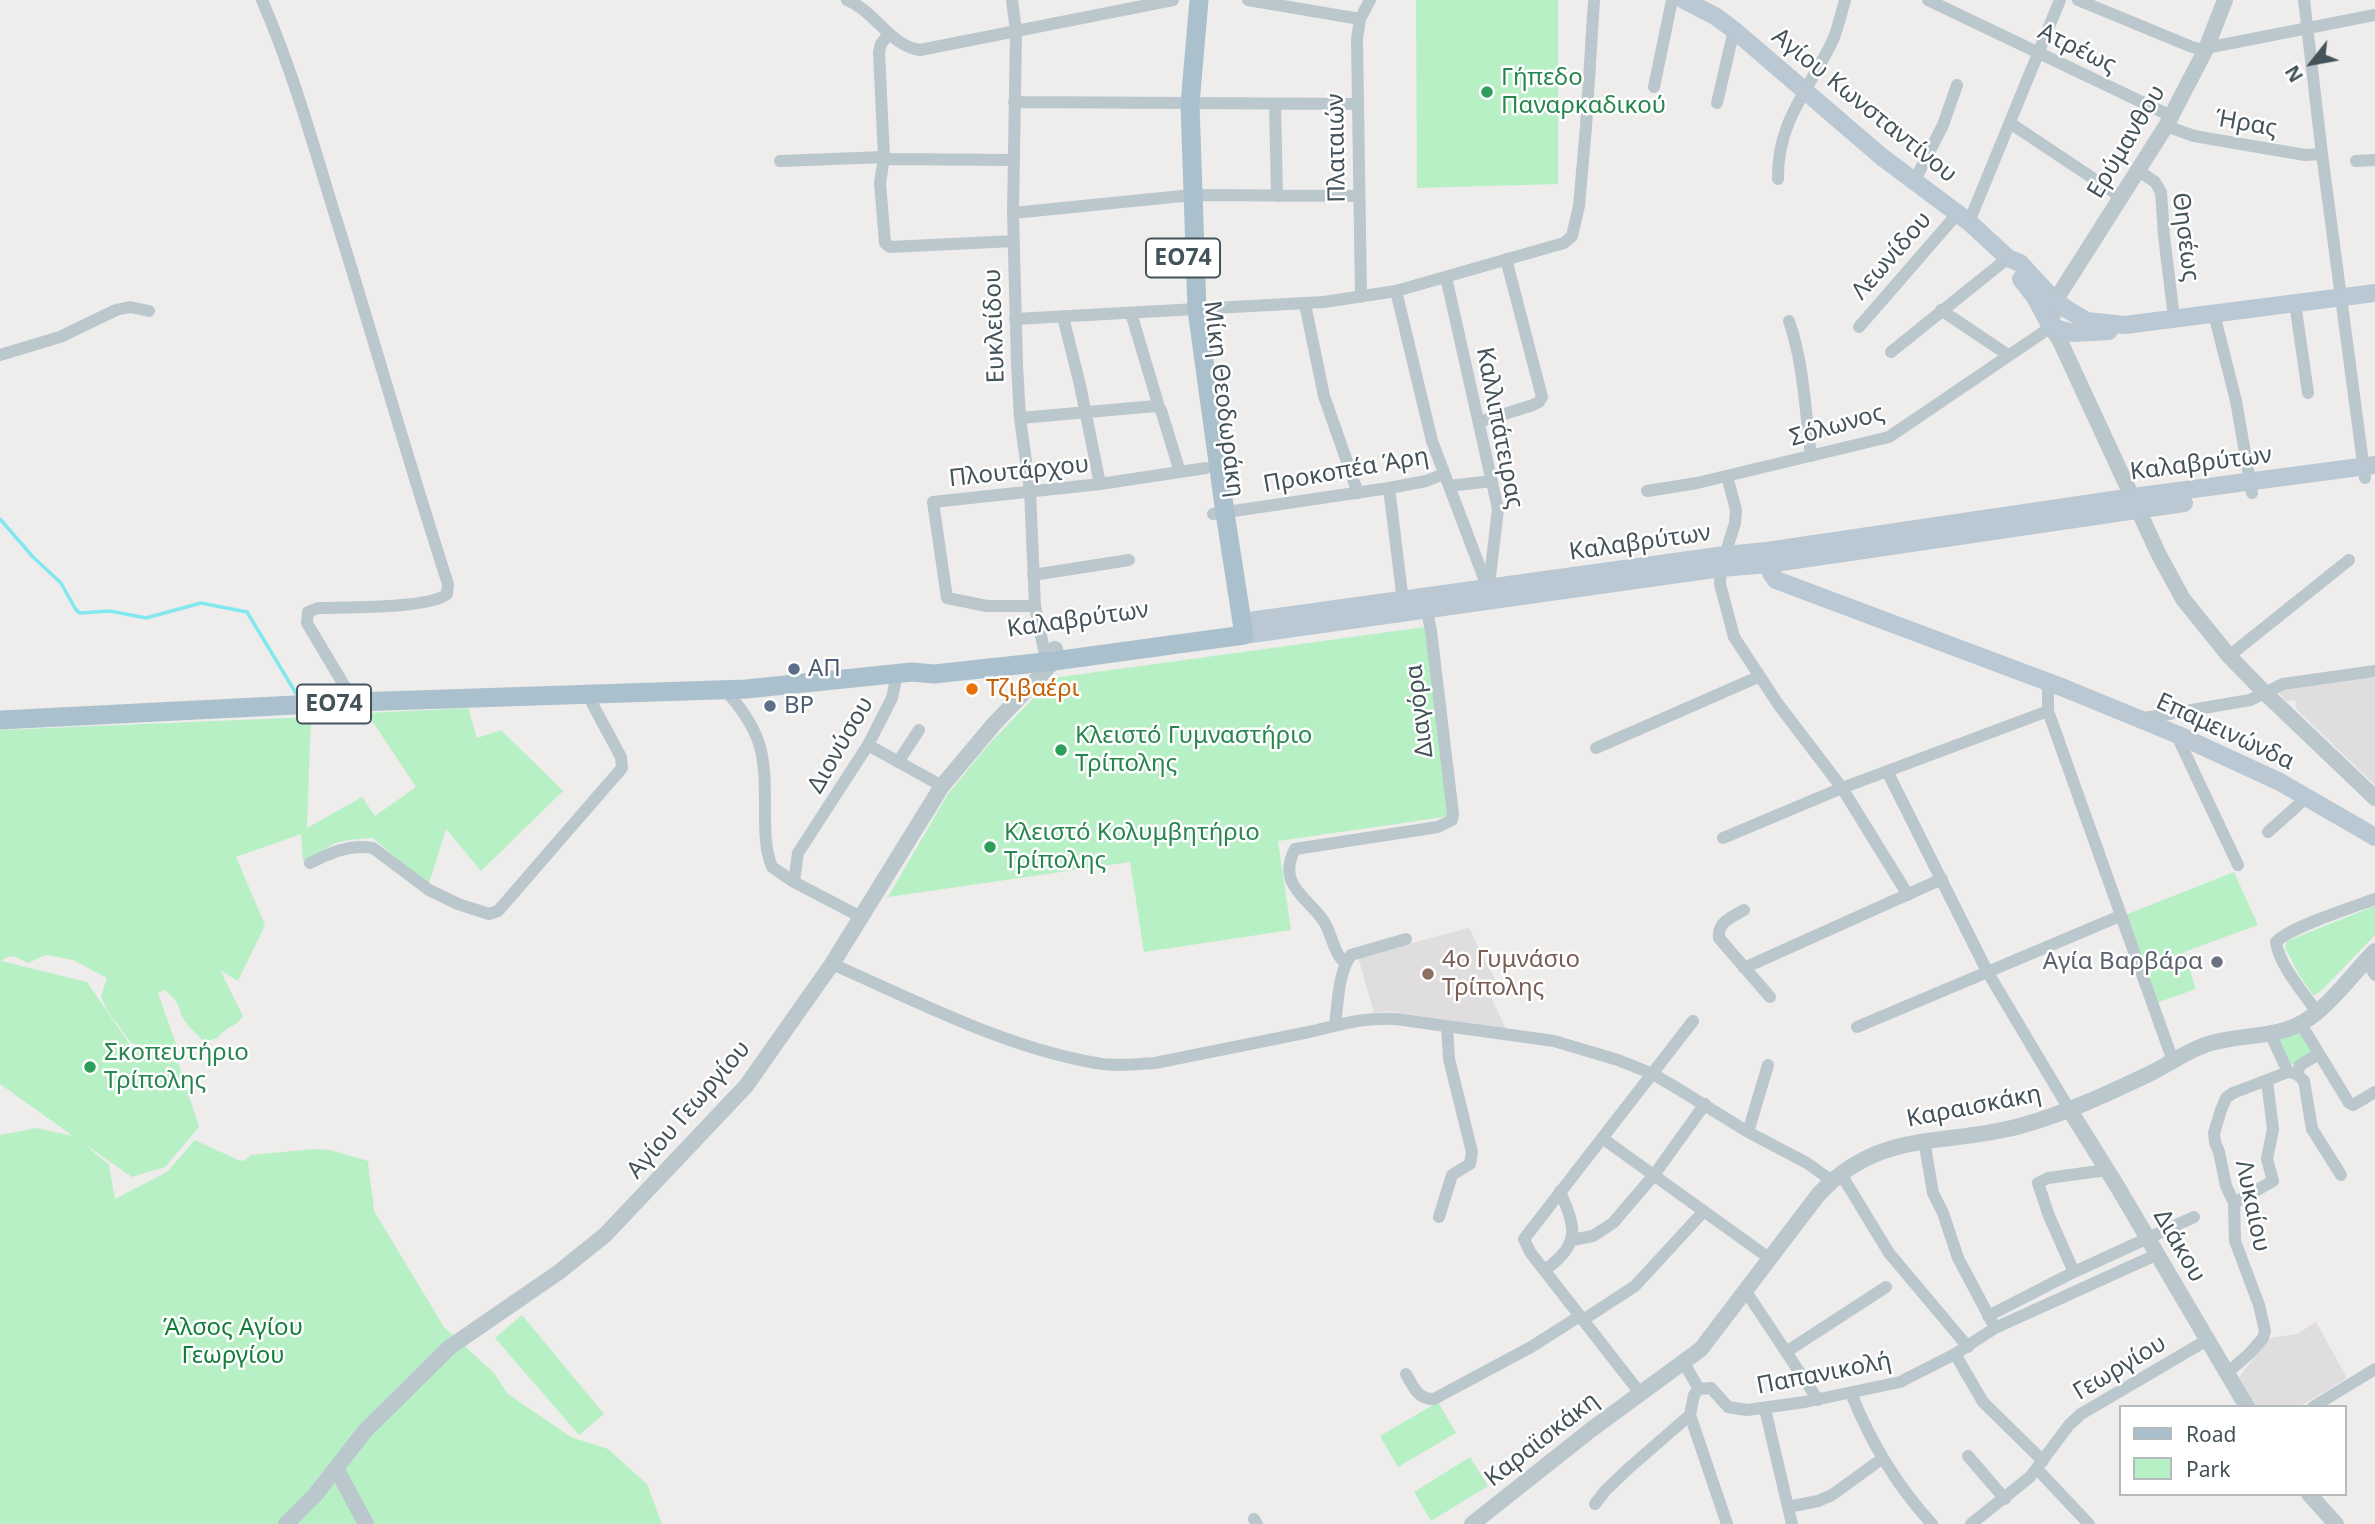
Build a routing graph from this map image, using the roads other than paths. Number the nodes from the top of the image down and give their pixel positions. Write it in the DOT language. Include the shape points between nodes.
graph roads {
  1 [pos="262,0"];
  2 [pos="847,0"];
  3 [pos="1012,0"];
  4 [pos="1173,0"];
  5 [pos="1187,0"];
  6 [pos="1199,0"];
  7 [pos="1248,0"];
  8 [pos="1370,0"];
  9 [pos="1594,0"];
  10 [pos="1672,0"];
  11 [pos="1684,0"];
  12 [pos="1845,0"];
  13 [pos="1928,0"];
  14 [pos="2060,0"];
  15 [pos="2078,0"];
  16 [pos="2225,0"];
  17 [pos="2304,0"];
  18 [pos="2375,15"];
  19 [pos="1360,19"];
  20 [pos="1734,30"];
  21 [pos="2307,30"];
  22 [pos="1016,31"];
  23 [pos="889,33"];
  24 [pos="2206,49"];
  25 [pos="2039,54"];
  26 [pos="1957,85"];
  27 [pos="1654,87"];
  28 [pos="1804,91"];
  29 [pos="1014,102"];
  30 [pos="1717,103"];
  31 [pos="1185,104"];
  32 [pos="1275,104"];
  33 [pos="1357,104"];
  34 [pos="2168,121"];
  35 [pos="2010,123"];
  36 [pos="2322,154"];
  37 [pos="884,158"];
  38 [pos="1014,160"];
  39 [pos="2375,160"];
  40 [pos="780,161"];
  41 [pos="2356,162"];
  42 [pos="2139,171"];
  43 [pos="1778,179"];
  44 [pos="1914,182"];
  45 [pos="1187,196"];
  46 [pos="1277,196"];
  47 [pos="1359,196"];
  48 [pos="2121,197"];
  49 [pos="1013,213"];
  50 [pos="1963,218"];
  51 [pos="1014,241"];
  52 [pos="2008,258"];
  53 [pos="1506,259"];
  54 [pos="1446,277"];
  55 [pos="2028,288"];
  56 [pos="1396,291"];
  57 [pos="2375,293"];
  58 [pos="1361,297"];
  59 [pos="2340,297"];
  60 [pos="2056,301"];
  61 [pos="2295,303"];
  62 [pos="1305,304"];
  63 [pos="1191,310"];
  64 [pos="1941,310"];
  65 [pos="149,311"];
  66 [pos="1132,313"];
  67 [pos="2214,314"];
  68 [pos="1063,317"];
  69 [pos="2174,318"];
  70 [pos="1015,319"];
  71 [pos="1789,321"];
  72 [pos="2096,323"];
  73 [pos="2125,325"];
  74 [pos="1858,327"];
  75 [pos="2051,327"];
  76 [pos="1891,352"];
  77 [pos="0,355"];
  78 [pos="2008,355"];
  79 [pos="2308,393"];
  80 [pos="1159,407"];
  81 [pos="1086,411"];
  82 [pos="1020,418"];
  83 [pos="1479,422"];
  84 [pos="1811,456"];
  85 [pos="1206,468"];
  86 [pos="1180,472"];
  87 [pos="2370,472"];
  88 [pos="1727,476"];
  89 [pos="1447,480"];
  90 [pos="1492,481"];
  91 [pos="1100,484"];
  92 [pos="1389,488"];
  93 [pos="2251,488"];
  94 [pos="1030,491"];
  95 [pos="1647,491"];
  96 [pos="1358,493"];
  97 [pos="2135,503"];
  98 [pos="1219,513"];
  99 [pos="1768,558"];
  100 [pos="1129,560"];
  101 [pos="2349,560"];
  102 [pos="1723,562"];
  103 [pos="1033,575"];
  104 [pos="1490,595"];
  105 [pos="1403,601"];
  106 [pos="1426,604"];
  107 [pos="1035,606"];
  108 [pos="1237,629"];
  109 [pos="1051,653"];
  110 [pos="2229,656"];
  111 [pos="2375,671"];
  112 [pos="905,673"];
  113 [pos="1758,677"];
  114 [pos="2048,683"];
  115 [pos="725,690"];
  116 [pos="2265,693"];
  117 [pos="587,694"];
  118 [pos="354,702"];
  119 [pos="2048,711"];
  120 [pos="0,719"];
  121 [pos="2138,719"];
  122 [pos="919,730"];
  123 [pos="2176,734"];
  124 [pos="868,745"];
  125 [pos="1596,748"];
  126 [pos="898,762"];
  127 [pos="1887,771"];
  128 [pos="942,786"];
  129 [pos="1842,788"];
  130 [pos="2306,798"];
  131 [pos="2375,798"];
  132 [pos="2269,832"];
  133 [pos="2375,836"];
  134 [pos="1723,838"];
  135 [pos="310,863"];
  136 [pos="2238,865"];
  137 [pos="1942,879"];
  138 [pos="794,882"];
  139 [pos="1908,895"];
  140 [pos="2375,899"];
  141 [pos="1744,909"];
  142 [pos="2120,916"];
  143 [pos="861,917"];
  144 [pos="1406,939"];
  145 [pos="2370,956"];
  146 [pos="1346,963"];
  147 [pos="832,964"];
  148 [pos="1744,968"];
  149 [pos="1987,971"];
  150 [pos="2375,975"];
  151 [pos="1770,997"];
  152 [pos="2317,1012"];
  153 [pos="1693,1021"];
  154 [pos="2301,1024"];
  155 [pos="1335,1025"];
  156 [pos="1447,1027"];
  157 [pos="1857,1027"];
  158 [pos="2270,1033"];
  159 [pos="2319,1054"];
  160 [pos="2173,1061"];
  161 [pos="1768,1065"];
  162 [pos="2293,1073"];
  163 [pos="1653,1074"];
  164 [pos="2267,1081"];
  165 [pos="2375,1092"];
  166 [pos="1705,1104"];
  167 [pos="2068,1109"];
  168 [pos="1748,1132"];
  169 [pos="1602,1138"];
  170 [pos="1924,1140"];
  171 [pos="2107,1170"];
  172 [pos="1654,1175"];
  173 [pos="2341,1175"];
  174 [pos="1837,1177"];
  175 [pos="1560,1191"];
  176 [pos="2234,1203"];
  177 [pos="1704,1211"];
  178 [pos="1439,1217"];
  179 [pos="2194,1217"];
  180 [pos="2148,1238"];
  181 [pos="1572,1240"];
  182 [pos="2158,1254"];
  183 [pos="1769,1258"];
  184 [pos="1545,1270"];
  185 [pos="2074,1272"];
  186 [pos="1886,1287"];
  187 [pos="1745,1290"];
  188 [pos="1989,1316"];
  189 [pos="1582,1318"];
  190 [pos="1995,1328"];
  191 [pos="2207,1340"];
  192 [pos="1968,1347"];
  193 [pos="1786,1352"];
  194 [pos="1955,1354"];
  195 [pos="1684,1363"];
  196 [pos="2375,1369"];
  197 [pos="2227,1373"];
  198 [pos="1406,1374"];
  199 [pos="1699,1389"];
  200 [pos="1640,1393"];
  201 [pos="1851,1393"];
  202 [pos="1818,1400"];
  203 [pos="2246,1405"];
  204 [pos="2316,1405"];
  205 [pos="1765,1409"];
  206 [pos="1690,1415"];
  207 [pos="1968,1455"];
  208 [pos="1883,1458"];
  209 [pos="2040,1465"];
  210 [pos="336,1468"];
  211 [pos="2311,1496"];
  212 [pos="2005,1499"];
  213 [pos="1595,1504"];
  214 [pos="1788,1507"];
  215 [pos="286,1524"];
  216 [pos="366,1524"];
  217 [pos="1472,1524"];
  218 [pos="1727,1524"];
  219 [pos="1793,1524"];
  220 [pos="1932,1524"];
  221 [pos="1970,1524"];
  222 [pos="2088,1524"];
  223 [pos="2336,1524"];
  1 -- 118 [label="street" via="294,82 448,584 447,594 439,599 310,609 307,623"];
  2 -- 23 [label="street"];
  3 -- 22 [label="street, Ευκλείδου"];
  4 -- 22 [label="street"];
  5 -- 31 [label="main road, Μίκη Θεοδωράκη / ΕΟ74"];
  6 -- 31 [label="main road, Μίκη Θεοδωράκη / ΕΟ74"];
  7 -- 19 [label="street"];
  8 -- 19 [label="street, Πλαταιών"];
  9 -- 53 [label="street" via="1587,127 1572,236 1564,243"];
  10 -- 27 [label="street"];
  11 -- 20 [label="main road, Αγίου Κωνσταντίνου"];
  12 -- 28 [label="street" via="1833,41"];
  13 -- 25 [label="street, Ατρέως"];
  14 -- 25 [label="street, Λεωνίδου"];
  15 -- 24 [label="street"];
  16 -- 24 [label="street, Ερύμανθου"];
  17 -- 21 [label="street"];
  18 -- 21 [label="street"];
  19 -- 33 [label="street, Πλαταιών"];
  20 -- 28 [label="main road, Αγίου Κωνσταντίνου"];
  20 -- 30 [label="street"];
  21 -- 24 [label="street"];
  21 -- 36 [label="street"];
  22 -- 23 [label="street" via="920,50"];
  22 -- 29 [label="street, Ευκλείδου"];
  23 -- 37 [label="street" via="879,52"];
  24 -- 34 [label="street, Ερύμανθου"];
  25 -- 34 [label="street, Ατρέως"];
  25 -- 35 [label="street, Λεωνίδου"];
  26 -- 44 [label="street"];
  28 -- 43 [label="street" via="1780,155"];
  28 -- 44 [label="main road, Αγίου Κωνσταντίνου"];
  29 -- 31 [label="street"];
  29 -- 38 [label="street, Ευκλείδου"];
  31 -- 32 [label="street"];
  31 -- 45 [label="main road, Μίκη Θεοδωράκη / ΕΟ74"];
  32 -- 33 [label="street"];
  32 -- 46 [label="street"];
  33 -- 47 [label="street, Πλαταιών"];
  34 -- 36 [label="street, Ήρας" via="2194,136"];
  34 -- 42 [label="street, Ερύμανθου"];
  35 -- 48 [label="street"];
  35 -- 50 [label="street, Λεωνίδου"];
  36 -- 59 [label="street"];
  37 -- 38 [label="street"];
  37 -- 40 [label="street"];
  37 -- 51 [label="street" via="880,183 887,246"];
  38 -- 49 [label="street, Ευκλείδου"];
  39 -- 41 [label="street"];
  42 -- 48 [label="street, Ερύμανθου"];
  42 -- 69 [label="street, Θησέως" via="2161,191"];
  44 -- 50 [label="main road, Αγίου Κωνσταντίνου"];
  45 -- 46 [label="street"];
  45 -- 49 [label="street"];
  45 -- 63 [label="main road, Μίκη Θεοδωράκη / ΕΟ74"];
  46 -- 47 [label="street"];
  47 -- 58 [label="street, Πλαταιών"];
  48 -- 60 [label="street, Ερύμανθου"];
  49 -- 51 [label="street, Ευκλείδου"];
  50 -- 52 [label="main road, Αγίου Κωνσταντίνου"];
  50 -- 74 [label="street, Λεωνίδου"];
  51 -- 70 [label="street, Ευκλείδου"];
  52 -- 55 [label="main road, Αγίου Κωνσταντίνου"];
  52 -- 60 [label="main road, Αγίου Κωνσταντίνου" via="2020,263"];
  52 -- 64 [label="street"];
  53 -- 54 [label="street"];
  53 -- 83 [label="street" via="1541,401"];
  54 -- 56 [label="street"];
  54 -- 83 [label="street, Καλλιπάτειρας"];
  55 -- 60 [label="main road"];
  55 -- 75 [label="main road, Αγίου Κωνσταντίνου"];
  56 -- 58 [label="street"];
  56 -- 89 [label="street" via="1429,431"];
  57 -- 59 [label="main road, Αγίου Κωνσταντίνου"];
  58 -- 62 [label="street"];
  59 -- 61 [label="main road, Αγίου Κωνσταντίνου"];
  59 -- 87 [label="street"];
  60 -- 72 [label="main road, Αγίου Κωνσταντίνου"];
  60 -- 75 [label="street"];
  61 -- 67 [label="main road, Αγίου Κωνσταντίνου"];
  61 -- 79 [label="street"];
  62 -- 63 [label="street"];
  62 -- 96 [label="street" via="1324,396"];
  63 -- 66 [label="street"];
  63 -- 85 [label="main road, Μίκη Θεοδωράκη / ΕΟ74"];
  63 -- 98 [label="main road, Μίκη Θεοδωράκη / ΕΟ74"];
  64 -- 76 [label="street"];
  64 -- 78 [label="street"];
  65 -- 77 [label="street" via="116,310 60,337"];
  66 -- 68 [label="street"];
  66 -- 80 [label="street"];
  67 -- 69 [label="main road, Αγίου Κωνσταντίνου"];
  67 -- 93 [label="street"];
  68 -- 70 [label="street"];
  68 -- 81 [label="street"];
  69 -- 73 [label="main road, Αγίου Κωνσταντίνου"];
  70 -- 82 [label="street, Ευκλείδου"];
  71 -- 84 [label="street"];
  72 -- 73 [label="main road, Αγίου Κωνσταντίνου"];
  72 -- 75 [label="street" via="2064,320"];
  73 -- 75 [label="main road, Αγίου Κωνσταντίνου" via="2087,334"];
  75 -- 78 [label="street, Σόλωνος"];
  75 -- 97 [label="street"];
  78 -- 84 [label="street, Σόλωνος" via="1889,437"];
  80 -- 81 [label="street"];
  80 -- 86 [label="street"];
  81 -- 82 [label="street"];
  81 -- 91 [label="street"];
  82 -- 94 [label="street, Ευκλείδου"];
  83 -- 90 [label="street, Καλλιπάτειρας"];
  84 -- 88 [label="street, Σόλωνος"];
  85 -- 86 [label="street, Πλουτάρχου"];
  85 -- 98 [label="main road, Μίκη Θεοδωράκη / ΕΟ74"];
  86 -- 91 [label="street, Πλουτάρχου"];
  87 -- 93 [label="main road, Καλαβρύτων"];
  88 -- 95 [label="street, Σόλωνος"];
  88 -- 102 [label="street" via="1736,510"];
  89 -- 90 [label="street, Προκοπέα Άρη"];
  89 -- 92 [label="street, Προκοπέα Άρη"];
  89 -- 104 [label="street"];
  90 -- 104 [label="street, Καλλιπάτειρας" via="1498,519"];
  91 -- 94 [label="street, Πλουτάρχου"];
  92 -- 96 [label="street, Προκοπέα Άρη"];
  92 -- 105 [label="street"];
  93 -- 97 [label="main road, Καλαβρύτων"];
  94 -- 103 [label="street, Ευκλείδου"];
  94 -- 107 [label="street, Πλουτάρχου" via="933,502 947,598 987,606"];
  96 -- 98 [label="street, Προκοπέα Άρη"];
  97 -- 99 [label="main road, Καλαβρύτων"];
  97 -- 110 [label="street" via="2183,599"];
  98 -- 108 [label="main road, Μίκη Θεοδωράκη / ΕΟ74"];
  99 -- 102 [label="main road, Καλαβρύτων"];
  99 -- 114 [label="main road, Επαμεινώνδα" via="1776,580"];
  100 -- 103 [label="street"];
  101 -- 110 [label="street"];
  102 -- 104 [label="main road, Καλαβρύτων"];
  102 -- 113 [label="street" via="1720,584 1730,627"];
  103 -- 107 [label="street, Ευκλείδου"];
  104 -- 106 [label="main road, Καλαβρύτων"];
  105 -- 106 [label="main road, Καλαβρύτων"];
  105 -- 108 [label="main road, Καλαβρύτων"];
  106 -- 108 [label="main road, Καλαβρύτων"];
  106 -- 146 [label="street, Διαγόρα" via="1452,820 1438,827 1295,849 1290,864 1294,887 1320,915"];
  107 -- 109 [label="street, Ευκλείδου"];
  108 -- 109 [label="main road, Καλαβρύτων / ΕΟ74"];
  109 -- 112 [label="main road, Καλαβρύτων / ΕΟ74" via="934,674"];
  109 -- 128 [label="street, Αγίου Γεωργίου"];
  110 -- 116 [label="street"];
  111 -- 116 [label="street" via="2283,684"];
  112 -- 115 [label="main road, Καλαβρύτων / ΕΟ74"];
  112 -- 124 [label="street, Διονύσου"];
  113 -- 125 [label="street"];
  113 -- 129 [label="street"];
  114 -- 119 [label="street"];
  114 -- 121 [label="main road, Επαμεινώνδα"];
  115 -- 117 [label="main road, Καλαβρύτων / ΕΟ74"];
  115 -- 138 [label="street" via="748,718 761,745 769,859 776,871"];
  116 -- 121 [label="street" via="2250,700"];
  116 -- 131 [label="street"];
  117 -- 118 [label="main road, ΕΟ74"];
  117 -- 135 [label="street" via="621,757 622,768 498,911 489,914 429,890 373,848 337,850"];
  118 -- 120 [label="main road, ΕΟ74"];
  119 -- 127 [label="street"];
  119 -- 142 [label="street"];
  121 -- 123 [label="main road, Επαμεινώνδα"];
  122 -- 126 [label="street"];
  123 -- 130 [label="main road, Επαμεινώνδα"];
  123 -- 136 [label="street"];
  124 -- 126 [label="street"];
  124 -- 138 [label="street, Διονύσου" via="798,853"];
  126 -- 128 [label="street"];
  127 -- 129 [label="street"];
  127 -- 137 [label="street"];
  128 -- 143 [label="street, Αγίου Γεωργίου"];
  129 -- 134 [label="street"];
  129 -- 139 [label="street"];
  130 -- 132 [label="street"];
  130 -- 133 [label="main road, Επαμεινώνδα"];
  137 -- 139 [label="street"];
  137 -- 149 [label="street"];
  138 -- 143 [label="street"];
  139 -- 148 [label="street"];
  140 -- 152 [label="street" via="2304,926 2276,942"];
  141 -- 148 [label="street" via="1724,922 1718,932"];
  142 -- 149 [label="street"];
  142 -- 160 [label="street"];
  143 -- 147 [label="street, Αγίου Γεωργίου"];
  144 -- 146 [label="street" via="1356,952"];
  145 -- 150 [label="street"];
  145 -- 152 [label="street, Καραισκάκη"];
  146 -- 155 [label="street"];
  147 -- 155 [label="street" via="981,1030 1096,1063 1154,1063"];
  147 -- 210 [label="street, Αγίου Γεωργίου" via="754,1077 627,1213 559,1272 450,1347 365,1431"];
  148 -- 151 [label="street"];
  149 -- 157 [label="street"];
  149 -- 167 [label="street"];
  152 -- 154 [label="street, Καραισκάκη"];
  153 -- 163 [label="street"];
  154 -- 158 [label="street, Καραισκάκη"];
  154 -- 159 [label="street"];
  155 -- 156 [label="street" via="1374,1018"];
  156 -- 163 [label="street" via="1554,1041"];
  156 -- 178 [label="street" via="1449,1059 1472,1152 1469,1164 1452,1175"];
  158 -- 160 [label="street, Καραισκάκη" via="2211,1043"];
  158 -- 162 [label="street"];
  159 -- 162 [label="street, Λυκαίου"];
  159 -- 165 [label="street" via="2349,1103"];
  160 -- 167 [label="street, Καραισκάκη"];
  161 -- 168 [label="street"];
  162 -- 164 [label="street, Λυκαίου"];
  162 -- 173 [label="street" via="2304,1081 2312,1129"];
  163 -- 166 [label="street"];
  163 -- 169 [label="street"];
  164 -- 176 [label="street" via="2273,1129 2267,1159 2273,1181"];
  164 -- 176 [label="street, Λυκαίου" via="2226,1098 2214,1133"];
  166 -- 168 [label="street"];
  166 -- 172 [label="street"];
  167 -- 170 [label="street, Καραισκάκη" via="2006,1129"];
  167 -- 171 [label="street, Διάκου"];
  168 -- 174 [label="street"];
  169 -- 172 [label="street"];
  169 -- 175 [label="street"];
  170 -- 174 [label="street, Καραισκάκη" via="1880,1151"];
  170 -- 188 [label="street" via="1933,1193 1958,1258"];
  171 -- 180 [label="street, Διάκου"];
  171 -- 185 [label="street" via="2038,1183"];
  172 -- 177 [label="street"];
  172 -- 181 [label="street" via="1614,1223 1593,1236"];
  174 -- 183 [label="street, Καραισκάκη"];
  174 -- 192 [label="street" via="1889,1253"];
  175 -- 181 [label="street"];
  175 -- 184 [label="street" via="1524,1239"];
  176 -- 197 [label="street, Λυκαίου" via="2235,1241 2265,1331 2250,1353"];
  177 -- 183 [label="street"];
  177 -- 189 [label="street" via="1635,1286"];
  179 -- 180 [label="street"];
  180 -- 182 [label="street, Διάκου"];
  180 -- 185 [label="street"];
  181 -- 184 [label="street"];
  182 -- 190 [label="street, Παπανικολή"];
  182 -- 191 [label="street, Διάκου"];
  183 -- 187 [label="street, Καραισκάκη"];
  184 -- 189 [label="street"];
  185 -- 188 [label="street"];
  186 -- 193 [label="street"];
  187 -- 193 [label="street"];
  187 -- 195 [label="street, Καραισκάκη" via="1710,1339"];
  188 -- 190 [label="street"];
  189 -- 198 [label="street" via="1434,1399 1419,1395"];
  189 -- 200 [label="street"];
  190 -- 192 [label="street, Παπανικολή"];
  191 -- 197 [label="street, Διάκου"];
  191 -- 209 [label="street, Γεωργίου" via="2081,1415"];
  192 -- 194 [label="street, Παπανικολή"];
  193 -- 202 [label="street"];
  194 -- 201 [label="street, Παπανικολή" via="1911,1377"];
  194 -- 209 [label="street" via="1983,1402"];
  195 -- 199 [label="street"];
  195 -- 200 [label="street, Καραισκάκη"];
  196 -- 204 [label="street"];
  197 -- 203 [label="street, Διάκου"];
  199 -- 205 [label="street, Παπανικολή" via="1710,1388 1732,1409"];
  199 -- 206 [label="street"];
  200 -- 217 [label="street, Καραϊσκάκη"];
  201 -- 202 [label="street, Παπανικολή"];
  201 -- 208 [label="street"];
  202 -- 205 [label="street, Παπανικολή"];
  205 -- 214 [label="street"];
  206 -- 213 [label="street"];
  206 -- 218 [label="street"];
  207 -- 212 [label="street"];
  208 -- 214 [label="street" via="1832,1495"];
  208 -- 220 [label="street"];
  209 -- 212 [label="street, Γεωργίου"];
  209 -- 222 [label="street"];
  210 -- 215 [label="street, Αγίου Γεωργίου"];
  210 -- 216 [label="street"];
  211 -- 223 [label="street"];
  212 -- 221 [label="street, Γεωργίου"];
  214 -- 219 [label="street"];
}
